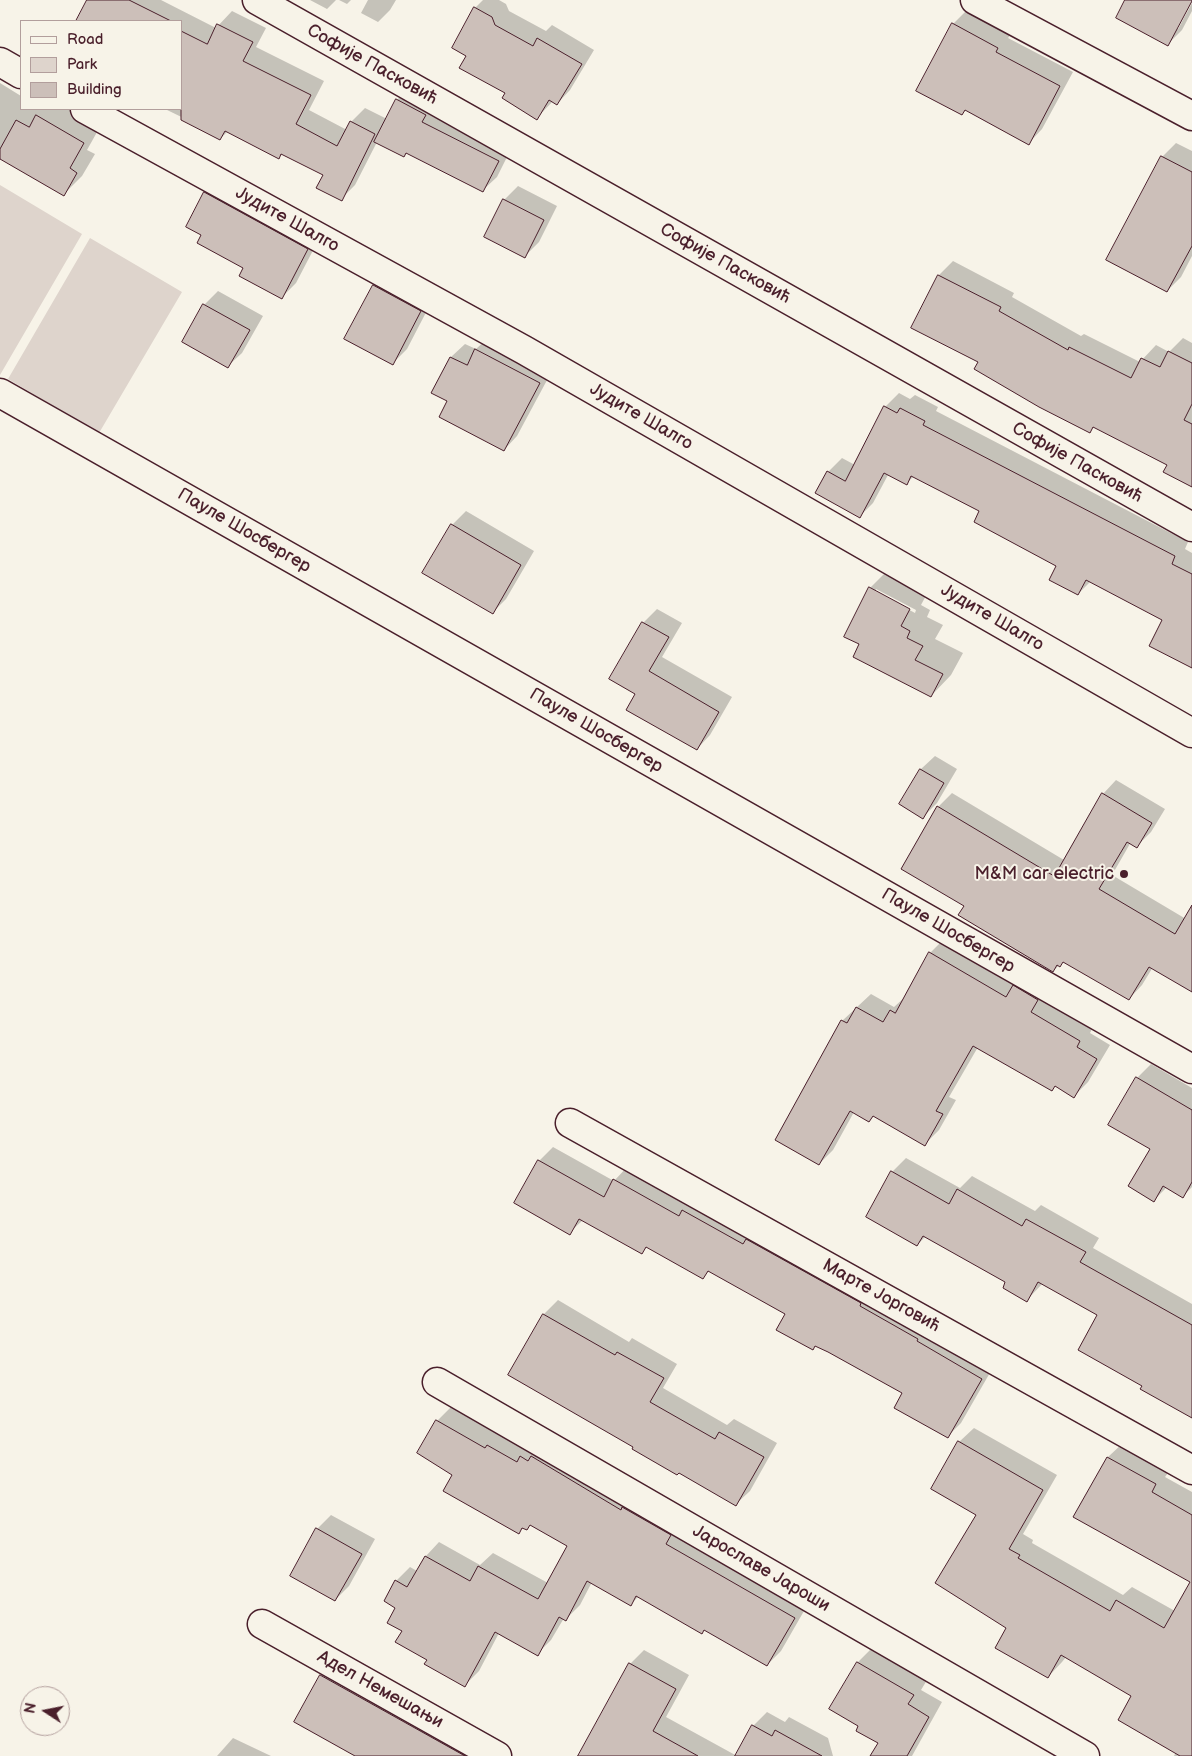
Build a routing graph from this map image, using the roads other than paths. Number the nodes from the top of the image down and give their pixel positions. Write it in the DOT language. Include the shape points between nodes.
graph roads {
  1 [pos="257,0"];
  2 [pos="975,0"];
  3 [pos="0,62"];
  4 [pos="20,73"];
  5 [pos="87,110"];
  6 [pos="1192,116"];
  7 [pos="0,393"];
  8 [pos="1192,527"];
  9 [pos="1192,733"];
  10 [pos="1192,1069"];
  11 [pos="570,1123"];
  12 [pos="437,1382"];
  13 [pos="1192,1470"];
  14 [pos="262,1624"];
  15 [pos="497,1756"];
  16 [pos="1085,1756"];
  1 -- 8 [label="street, Софије Пасковић"];
  2 -- 6 [label="street"];
  3 -- 4 [label="street"];
  5 -- 9 [label="street, Јудите Шалго" via="524,350"];
  7 -- 10 [label="street, Пауле Шосбергер"];
  11 -- 13 [label="street, Марте Јорговић"];
  12 -- 16 [label="street, Јарославе Јароши"];
  14 -- 15 [label="street, Адел Немешањи"];
}
